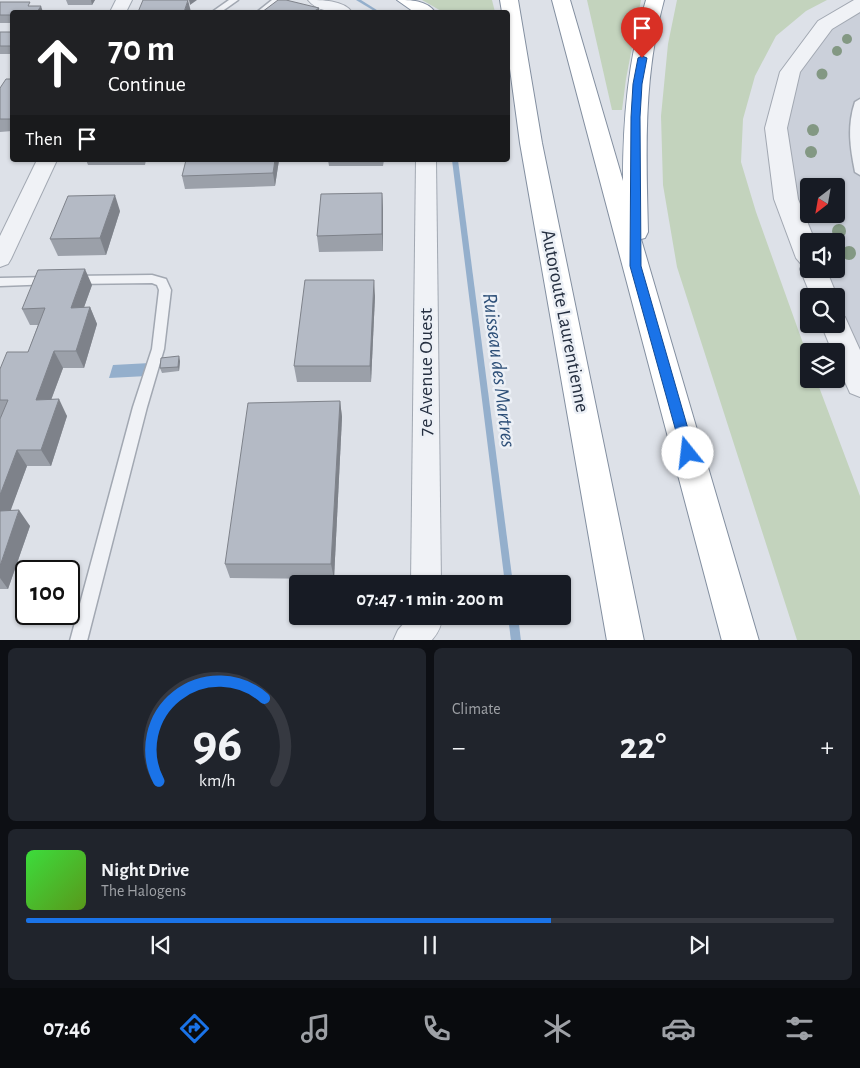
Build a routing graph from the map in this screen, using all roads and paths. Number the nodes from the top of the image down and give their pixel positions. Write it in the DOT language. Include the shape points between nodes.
graph roads {
  1 [pos="234,0"];
  2 [pos="277,0"];
  3 [pos="316,0"];
  4 [pos="406,0"];
  5 [pos="509,0"];
  6 [pos="560,0"];
  7 [pos="655,0"];
  8 [pos="860,4"];
  9 [pos="219,10"];
  10 [pos="264,10"];
  11 [pos="339,10"];
  12 [pos="423,10"];
  13 [pos="860,102"];
  14 [pos="510,103"];
  15 [pos="531,142"];
  16 [pos="46,162"];
  17 [pos="426,162"];
  18 [pos="860,172"];
  19 [pos="800,235"];
  20 [pos="0,259"];
  21 [pos="636,266"];
  22 [pos="0,282"];
  23 [pos="839,333"];
  24 [pos="860,385"];
  25 [pos="426,575"];
  26 [pos="78,640"];
  27 [pos="626,640"];
  28 [pos="741,640"];
  1 -- 9 [label="lane"];
  2 -- 10 [label="lane"];
  3 -- 11 [label="street"];
  4 -- 12 [label="highway"];
  5 -- 15 [label="highway, Autoroute Laurentienne"];
  6 -- 21 [label="highway"];
  7 -- 21 [label="highway" via="637,84"];
  8 -- 19 [label="street" via="825,25 790,72 776,128 786,199"];
  13 -- 18 [label="lane" via="855,117 854,144"];
  14 -- 15 [label="highway"];
  15 -- 27 [label="highway, Autoroute Laurentienne"];
  16 -- 20 [label="street"];
  17 -- 25 [label="street, 7e Avenue Ouest"];
  21 -- 28 [label="highway"];
  22 -- 26 [label="lane" via="145,279 162,282 165,290 153,370 140,407"];
  23 -- 24 [label="street"];
}
